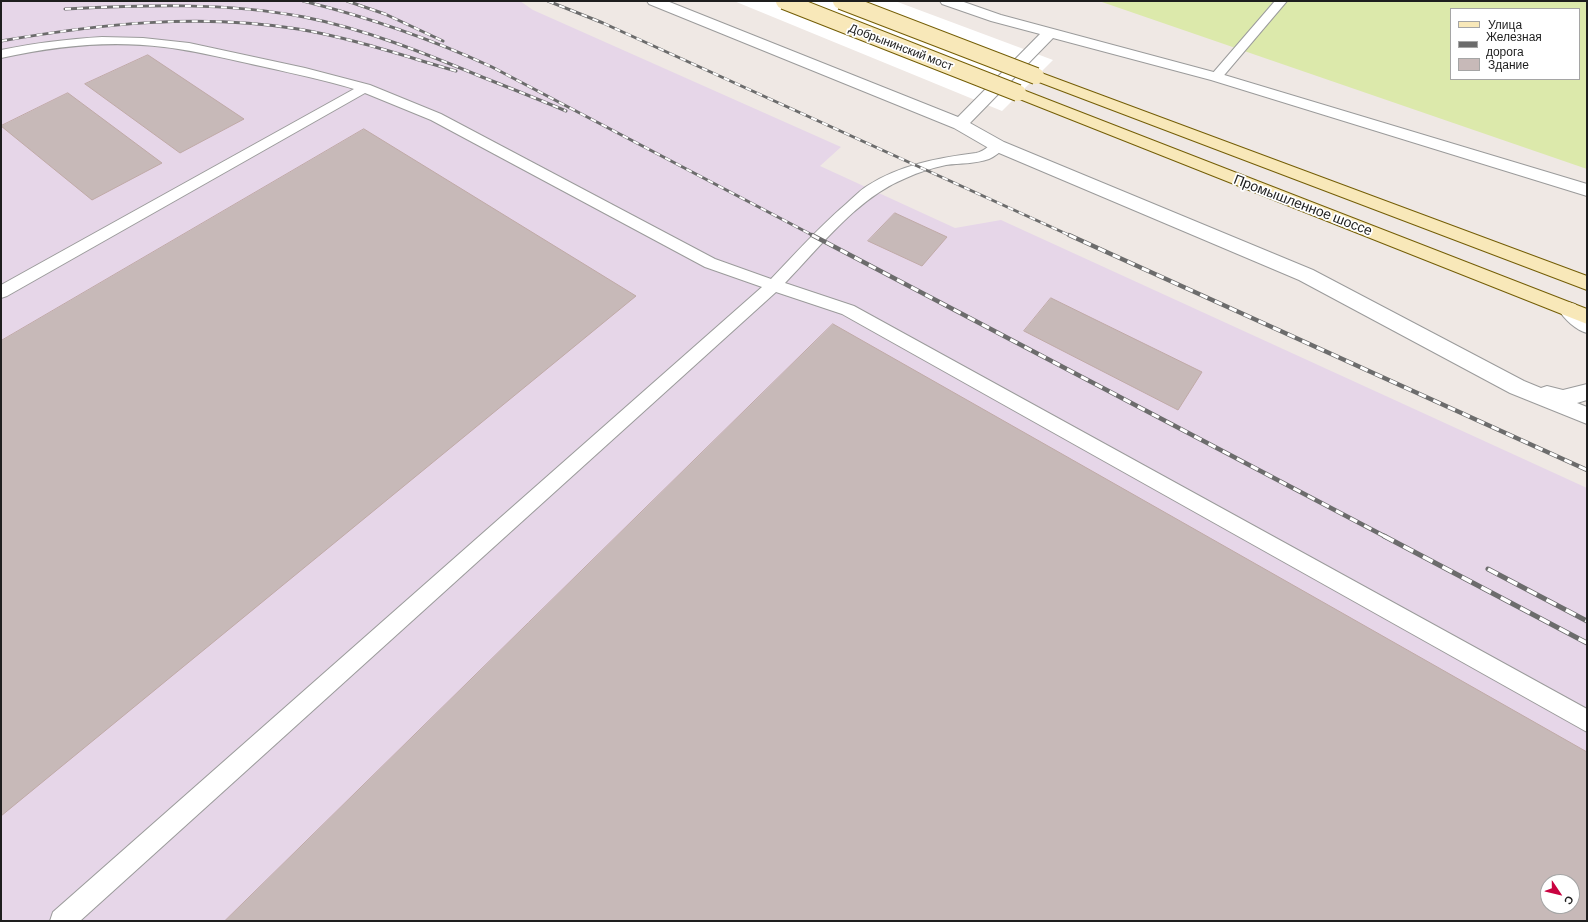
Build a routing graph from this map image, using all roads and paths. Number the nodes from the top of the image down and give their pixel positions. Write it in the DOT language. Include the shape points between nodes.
graph roads {
  1 [pos="654,1"];
  2 [pos="784,1"];
  3 [pos="841,1"];
  4 [pos="947,1"];
  5 [pos="1281,1"];
  6 [pos="1050,33"];
  7 [pos="1,54"];
  8 [pos="1036,76"];
  9 [pos="1216,77"];
  10 [pos="365,88"];
  11 [pos="1018,93"];
  12 [pos="960,124"];
  13 [pos="998,146"];
  14 [pos="1587,190"];
  15 [pos="1582,280"];
  16 [pos="774,285"];
  17 [pos="1,292"];
  18 [pos="1568,310"];
  19 [pos="1587,317"];
  20 [pos="1587,326"];
  21 [pos="1517,387"];
  22 [pos="1587,392"];
  23 [pos="1587,416"];
  24 [pos="1587,721"];
  25 [pos="62,921"];
  1 -- 12 [label="street"];
  2 -- 11 [label="main road, Добрынинский мост, bridge"];
  3 -- 8 [label="main road, Добрынинский мост, bridge"];
  4 -- 6 [label="street"];
  5 -- 9 [label="lane"];
  6 -- 9 [label="street"];
  6 -- 12 [label="street"];
  7 -- 10 [label="lane" via="67,42 162,43 328,77"];
  8 -- 15 [label="main road, Промышленное шоссе"];
  9 -- 14 [label="street"];
  10 -- 16 [label="lane" via="436,117 710,263"];
  10 -- 17 [label="lane"];
  11 -- 18 [label="main road, Промышленное шоссе"];
  12 -- 13 [label="street"];
  13 -- 16 [label="lane" via="985,156 920,167 872,190 837,220"];
  13 -- 21 [label="street" via="1306,275"];
  16 -- 24 [label="lane" via="822,299 848,310"];
  16 -- 25 [label="lane"];
  18 -- 19 [label="main road, Промышленное шоссе"];
  18 -- 20 [label="street"];
  21 -- 22 [label="street" via="1563,398"];
  21 -- 23 [label="street"];
}
